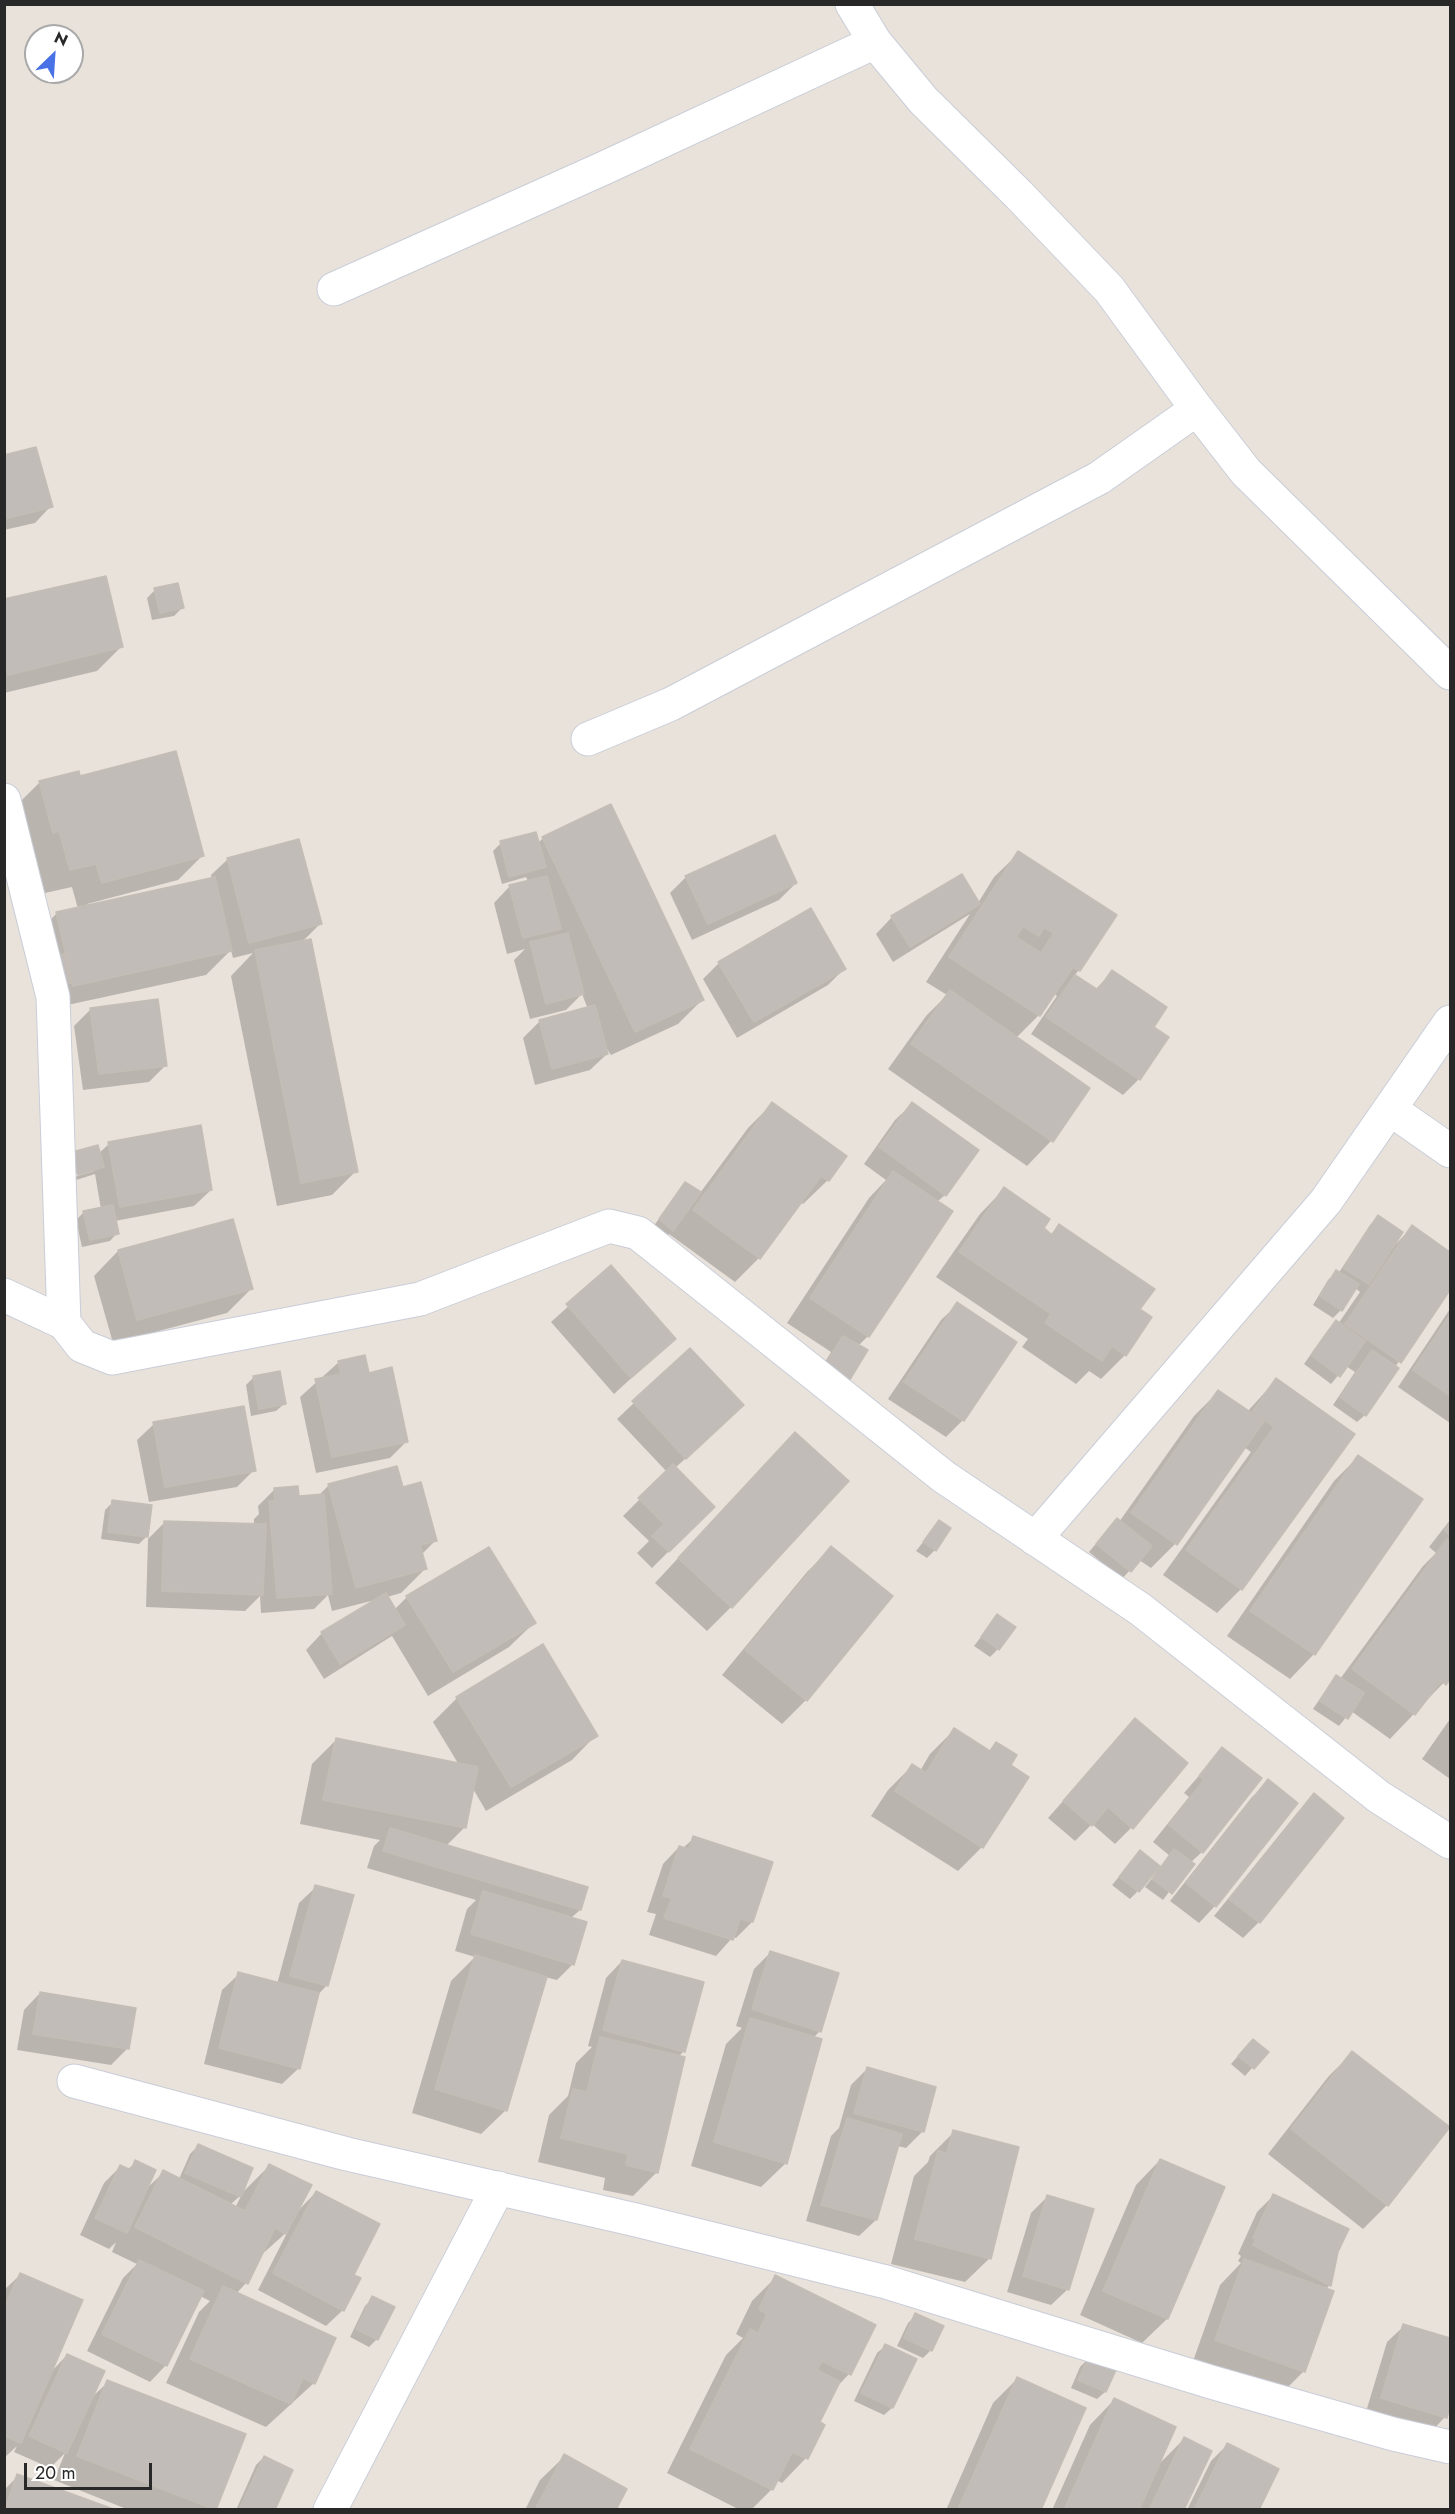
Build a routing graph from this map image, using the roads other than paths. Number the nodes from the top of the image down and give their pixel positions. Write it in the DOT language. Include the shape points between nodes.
graph roads {
  1 [pos="852,4"];
  2 [pos="875,42"];
  3 [pos="334,289"];
  4 [pos="1197,409"];
  5 [pos="1450,672"];
  6 [pos="588,739"];
  7 [pos="4,800"];
  8 [pos="1450,1022"];
  9 [pos="1390,1109"];
  10 [pos="1450,1151"];
  11 [pos="4,1295"];
  12 [pos="64,1323"];
  13 [pos="1035,1539"];
  14 [pos="1450,1842"];
  15 [pos="74,2081"];
  16 [pos="498,2188"];
  17 [pos="1450,2447"];
  18 [pos="330,2510"];
  1 -- 2 [label="street"];
  2 -- 3 [label="street"];
  2 -- 4 [label="street" via="923,100 1110,289"];
  4 -- 5 [label="street" via="1246,472"];
  4 -- 6 [label="street" via="1099,478 671,704"];
  7 -- 12 [label="street" via="53,998"];
  8 -- 9 [label="street"];
  9 -- 10 [label="street"];
  9 -- 13 [label="street" via="1326,1201"];
  11 -- 12 [label="street"];
  12 -- 13 [label="street" via="82,1346 112,1358 420,1299 609,1226 620,1227 638,1233 944,1478"];
  13 -- 14 [label="street" via="1140,1610 1379,1797"];
  15 -- 16 [label="street" via="347,2154"];
  16 -- 17 [label="street" via="886,2282 1222,2385"];
  16 -- 18 [label="street"];
}
